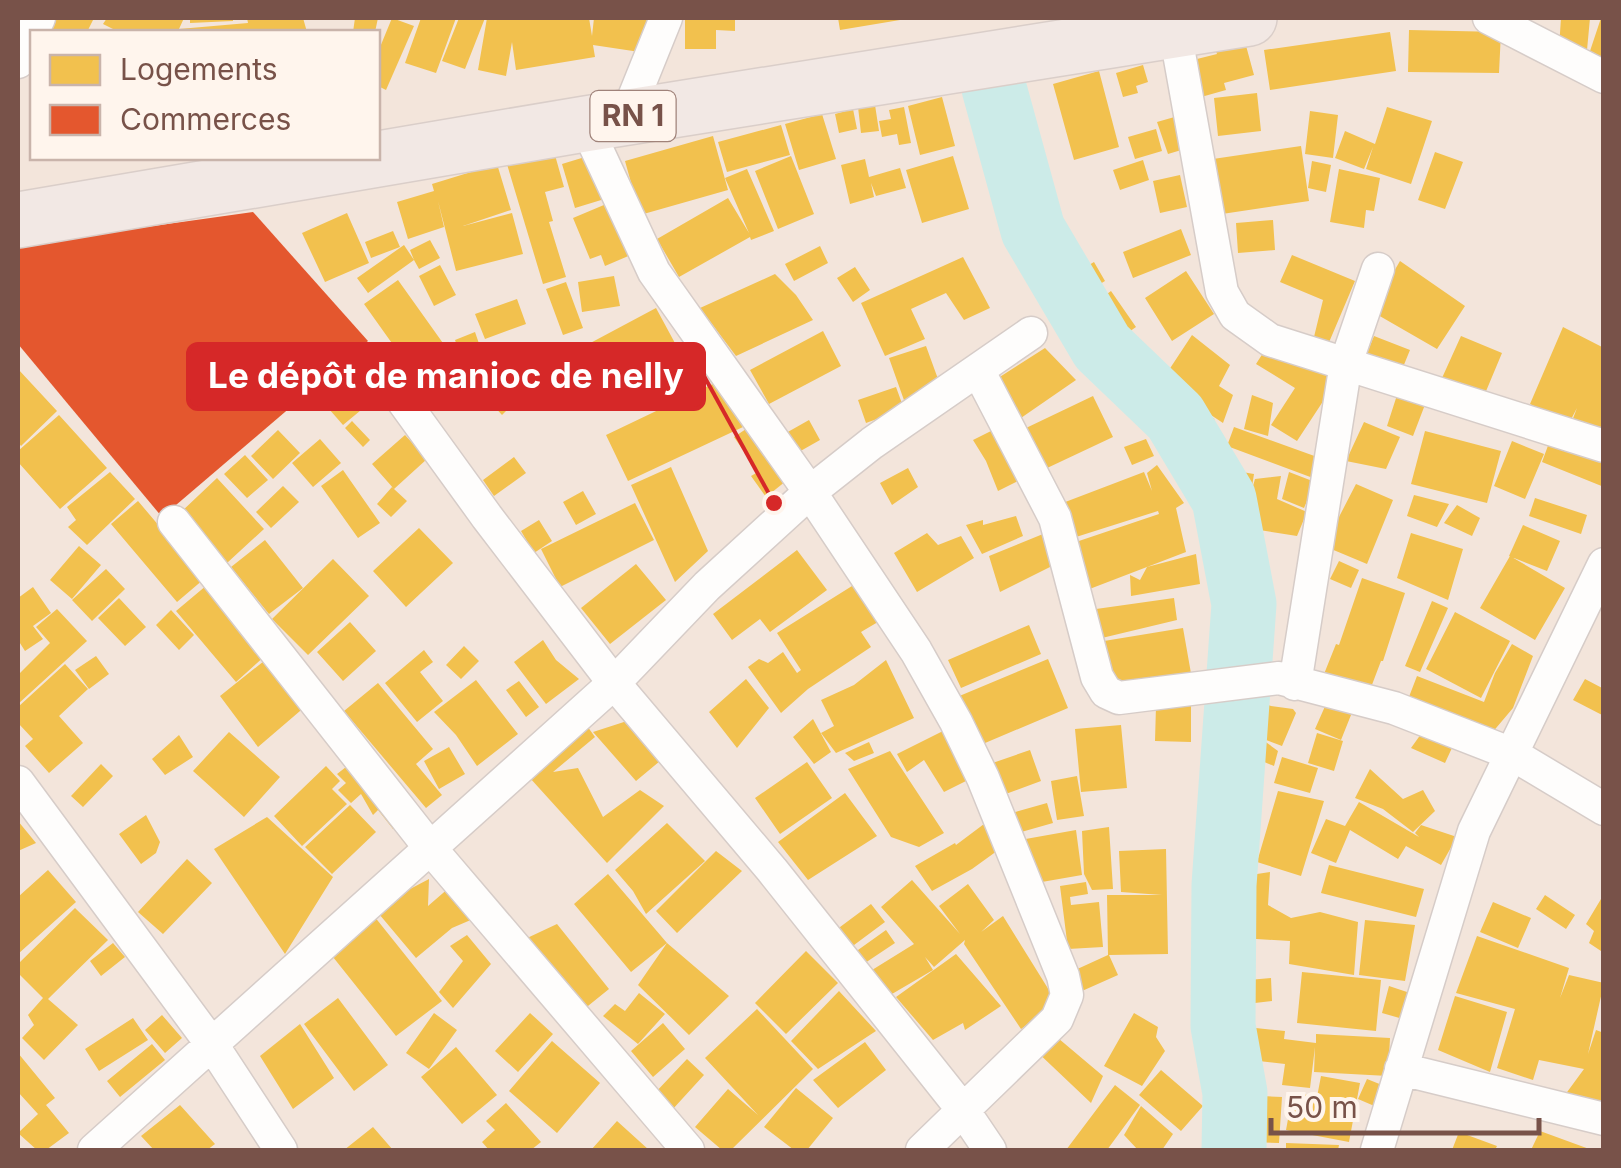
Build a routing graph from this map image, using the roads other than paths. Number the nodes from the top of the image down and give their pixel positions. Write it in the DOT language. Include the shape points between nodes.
graph roads {
  1 [pos="666,18"];
  2 [pos="1249,18"];
  3 [pos="1489,18"];
  4 [pos="1175,31"];
  5 [pos="30,38"];
  6 [pos="18,62"];
  7 [pos="1604,77"];
  8 [pos="606,121"];
  9 [pos="380,159"];
  10 [pos="374,160"];
  11 [pos="18,220"];
  12 [pos="1378,269"];
  13 [pos="1031,333"];
  14 [pos="1346,363"];
  15 [pos="978,370"];
  16 [pos="382,372"];
  17 [pos="1604,446"];
  18 [pos="810,492"];
  19 [pos="174,522"];
  20 [pos="1604,564"];
  21 [pos="614,684"];
  22 [pos="1295,684"];
  23 [pos="1512,754"];
  24 [pos="18,782"];
  25 [pos="1604,809"];
  26 [pos="431,849"];
  27 [pos="213,1046"];
  28 [pos="1401,1069"];
  29 [pos="963,1110"];
  30 [pos="1604,1119"];
  31 [pos="94,1150"];
  32 [pos="281,1150"];
  33 [pos="688,1150"];
  34 [pos="922,1150"];
  35 [pos="990,1150"];
  36 [pos="1377,1150"];
  1 -- 8 [label="street"];
  2 -- 4 [label="highway, RN 1"];
  3 -- 7 [label="street"];
  4 -- 8 [label="highway, RN 1"];
  4 -- 14 [label="street" via="1222,292 1252,330"];
  5 -- 6 [label="street"];
  8 -- 9 [label="highway, RN 1"];
  8 -- 18 [label="street" via="654,272"];
  10 -- 11 [label="highway, RN 1"];
  12 -- 14 [label="street"];
  13 -- 15 [label="street"];
  14 -- 17 [label="street"];
  14 -- 22 [label="street"];
  15 -- 18 [label="street"];
  15 -- 22 [label="street" via="1056,518 1106,692 1119,698 1279,678"];
  16 -- 21 [label="street"];
  18 -- 21 [label="street"];
  18 -- 29 [label="street" via="956,722 1063,976 1066,995 1057,1018"];
  19 -- 26 [label="street"];
  20 -- 23 [label="street"];
  21 -- 26 [label="street"];
  21 -- 29 [label="street"];
  22 -- 23 [label="street" via="1394,708"];
  23 -- 25 [label="street"];
  23 -- 28 [label="street" via="1474,831"];
  24 -- 27 [label="street"];
  26 -- 27 [label="street"];
  26 -- 33 [label="street"];
  27 -- 31 [label="street"];
  27 -- 32 [label="street"];
  28 -- 30 [label="street"];
  28 -- 36 [label="street"];
  29 -- 34 [label="street"];
  29 -- 35 [label="street"];
}
